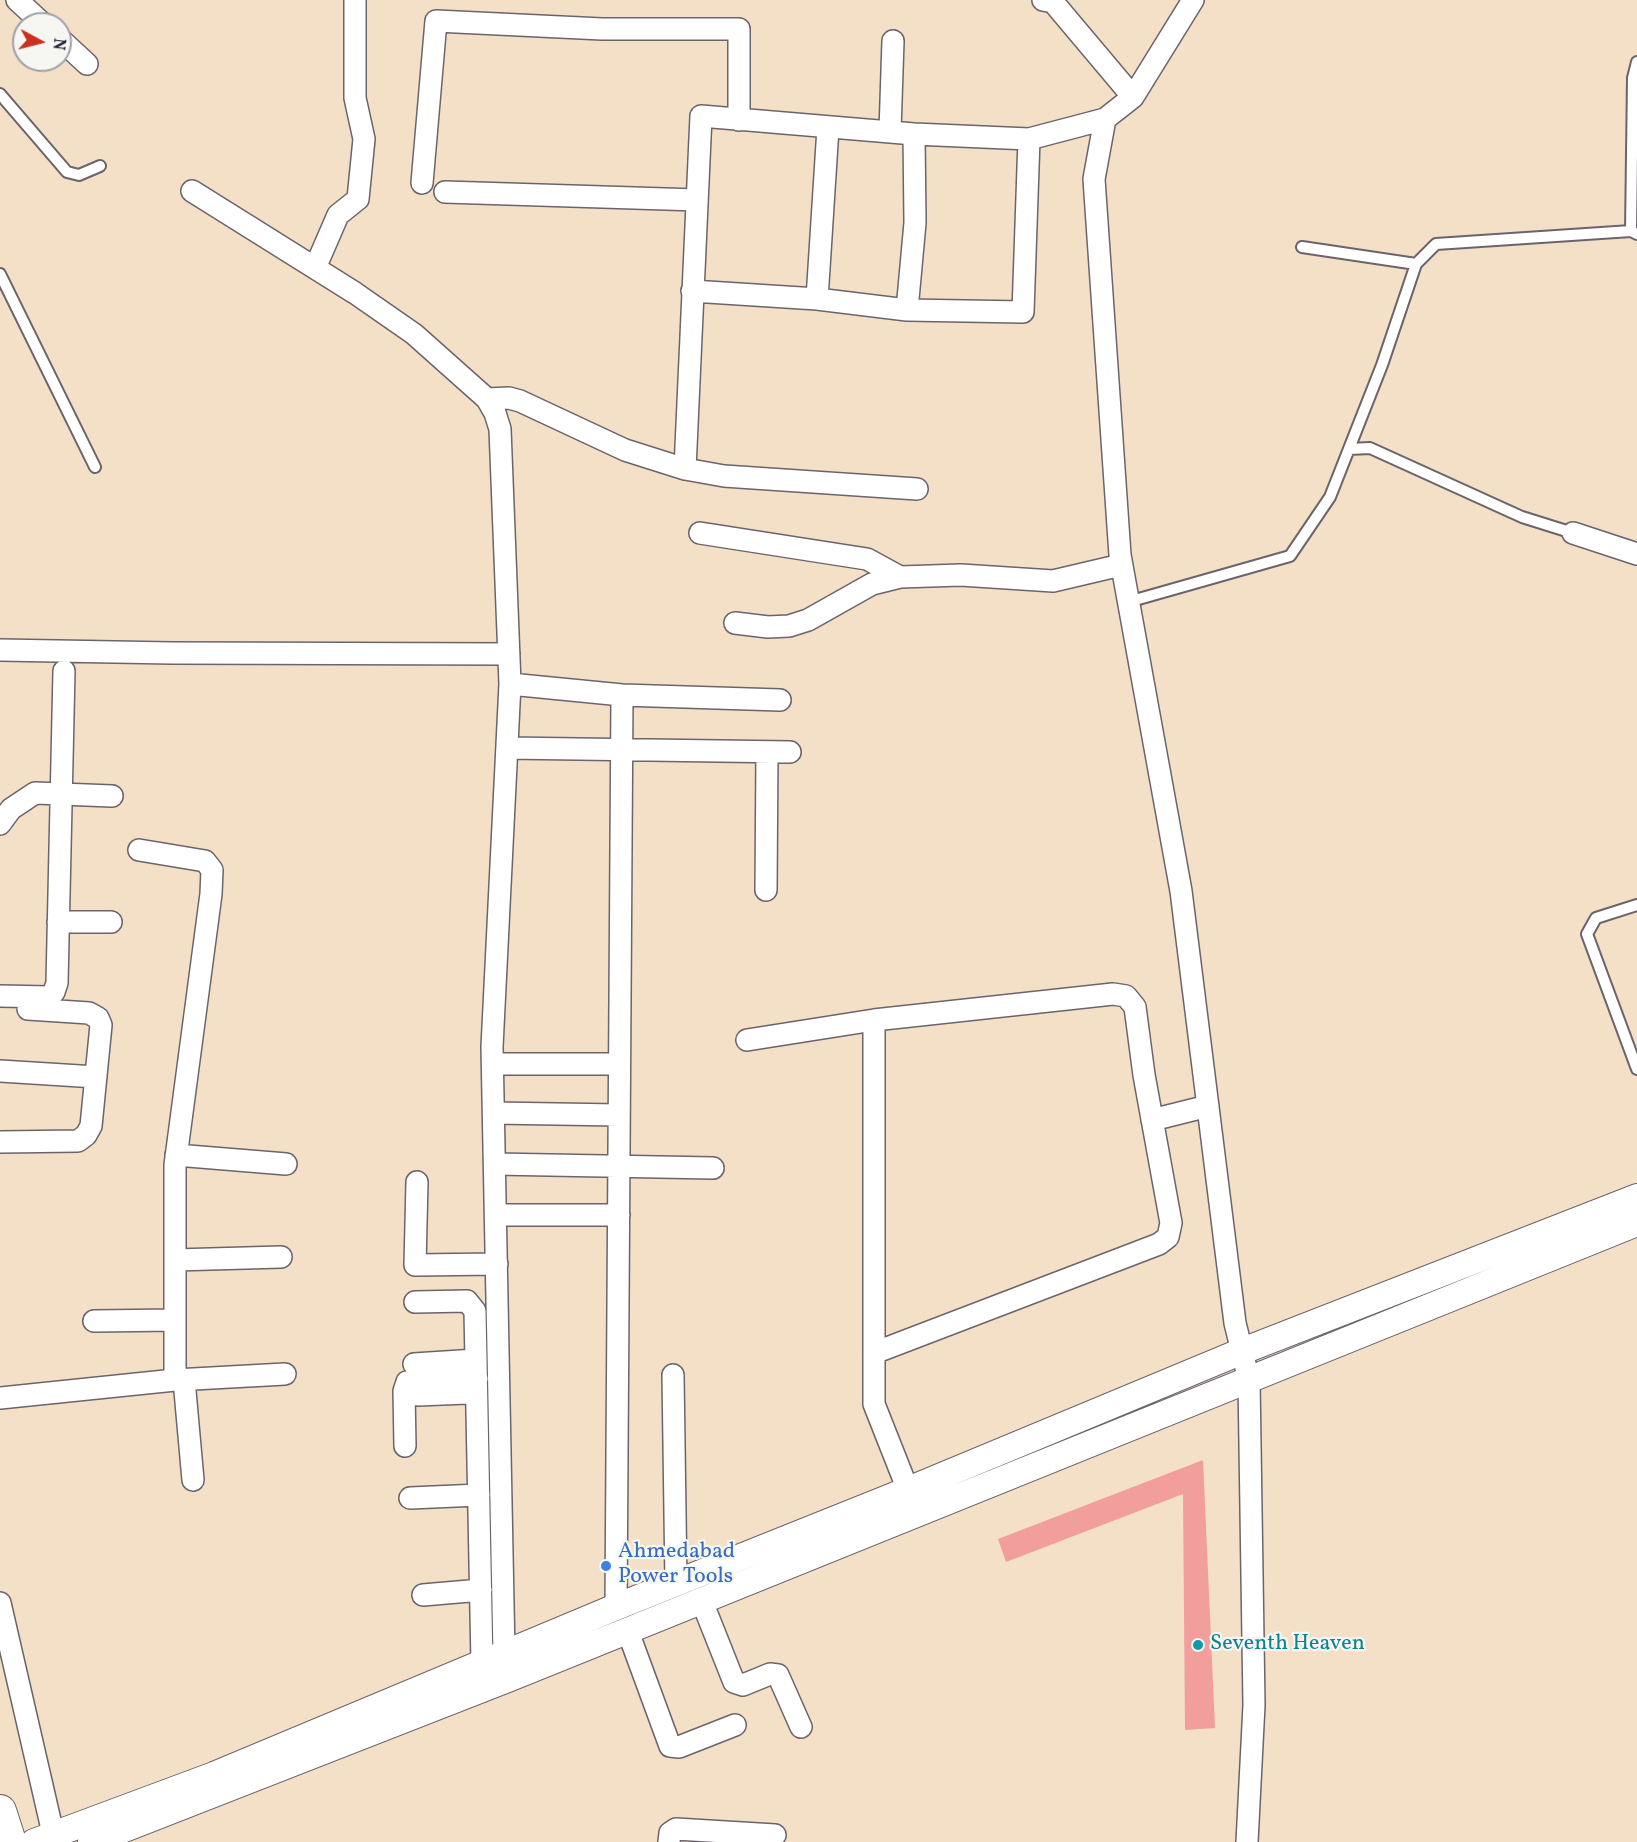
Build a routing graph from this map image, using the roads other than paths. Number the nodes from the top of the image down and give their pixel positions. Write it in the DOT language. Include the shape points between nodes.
graph roads {
  1 [pos="17,0"];
  2 [pos="355,0"];
  3 [pos="1043,0"];
  4 [pos="1193,0"];
  5 [pos="30,12"];
  6 [pos="893,41"];
  7 [pos="72,50"];
  8 [pos="1637,62"];
  9 [pos="87,64"];
  10 [pos="0,94"];
  11 [pos="1133,97"];
  12 [pos="1105,119"];
  13 [pos="739,120"];
  14 [pos="828,128"];
  15 [pos="890,131"];
  16 [pos="914,134"];
  17 [pos="1029,139"];
  18 [pos="100,166"];
  19 [pos="422,183"];
  20 [pos="192,191"];
  21 [pos="445,192"];
  22 [pos="697,200"];
  23 [pos="1634,233"];
  24 [pos="1302,247"];
  25 [pos="1416,264"];
  26 [pos="315,268"];
  27 [pos="0,273"];
  28 [pos="692,291"];
  29 [pos="817,299"];
  30 [pos="907,310"];
  31 [pos="487,399"];
  32 [pos="1349,449"];
  33 [pos="95,467"];
  34 [pos="685,469"];
  35 [pos="916,489"];
  36 [pos="700,532"];
  37 [pos="1573,533"];
  38 [pos="1637,554"];
  39 [pos="1121,565"];
  40 [pos="900,577"];
  41 [pos="1128,602"];
  42 [pos="735,623"];
  43 [pos="0,650"];
  44 [pos="509,654"];
  45 [pos="64,671"];
  46 [pos="510,684"];
  47 [pos="622,695"];
  48 [pos="780,700"];
  49 [pos="507,748"];
  50 [pos="621,751"];
  51 [pos="767,752"];
  52 [pos="790,752"];
  53 [pos="61,796"];
  54 [pos="112,796"];
  55 [pos="0,818"];
  56 [pos="0,824"];
  57 [pos="139,850"];
  58 [pos="766,890"];
  59 [pos="1637,905"];
  60 [pos="58,922"];
  61 [pos="111,922"];
  62 [pos="0,996"];
  63 [pos="0,1007"];
  64 [pos="874,1020"];
  65 [pos="747,1040"];
  66 [pos="493,1064"];
  67 [pos="620,1064"];
  68 [pos="1637,1070"];
  69 [pos="0,1071"];
  70 [pos="96,1077"];
  71 [pos="1208,1106"];
  72 [pos="494,1113"];
  73 [pos="619,1114"];
  74 [pos="1152,1120"];
  75 [pos="0,1142"];
  76 [pos="176,1155"];
  77 [pos="286,1164"];
  78 [pos="495,1164"];
  79 [pos="619,1165"];
  80 [pos="713,1168"];
  81 [pos="417,1182"];
  82 [pos="1637,1197"];
  83 [pos="496,1215"];
  84 [pos="619,1215"];
  85 [pos="1637,1224"];
  86 [pos="281,1257"];
  87 [pos="175,1260"];
  88 [pos="497,1264"];
  89 [pos="416,1302"];
  90 [pos="175,1320"];
  91 [pos="94,1321"];
  92 [pos="1240,1352"];
  93 [pos="874,1353"];
  94 [pos="414,1364"];
  95 [pos="285,1374"];
  96 [pos="673,1375"];
  97 [pos="477,1377"];
  98 [pos="179,1380"];
  99 [pos="1249,1380"];
  100 [pos="418,1395"];
  101 [pos="0,1398"];
  102 [pos="405,1446"];
  103 [pos="193,1480"];
  104 [pos="908,1490"];
  105 [pos="479,1495"];
  106 [pos="410,1498"];
  107 [pos="676,1583"];
  108 [pos="481,1590"];
  109 [pos="423,1595"];
  110 [pos="701,1599"];
  111 [pos="0,1603"];
  112 [pos="621,1618"];
  113 [pos="493,1658"];
  114 [pos="735,1725"];
  115 [pos="801,1727"];
  116 [pos="0,1811"];
  117 [pos="776,1835"];
  118 [pos="47,1840"];
  119 [pos="10,1842"];
  120 [pos="91,1842"];
  121 [pos="669,1842"];
  122 [pos="1247,1842"];
  1 -- 5 [label="street"];
  2 -- 26 [label="street" via="355,98 364,139 358,199 338,215"];
  3 -- 11 [label="street" via="1053,2"];
  4 -- 11 [label="street"];
  6 -- 15 [label="street"];
  7 -- 9 [label="street"];
  8 -- 23 [label="lane" via="1633,78"];
  10 -- 18 [label="lane" via="67,172 79,175"];
  11 -- 12 [label="street"];
  12 -- 17 [label="street"];
  12 -- 39 [label="street" via="1094,180"];
  13 -- 14 [label="street"];
  13 -- 19 [label="street" via="739,29 602,29 436,21"];
  13 -- 22 [label="street" via="701,116"];
  14 -- 15 [label="street"];
  14 -- 29 [label="street"];
  15 -- 16 [label="street"];
  16 -- 17 [label="street"];
  16 -- 30 [label="street" via="915,223"];
  17 -- 30 [label="street" via="1023,312"];
  20 -- 26 [label="street"];
  21 -- 22 [label="street"];
  22 -- 28 [label="street"];
  23 -- 25 [label="lane" via="1436,244"];
  24 -- 25 [label="lane"];
  25 -- 32 [label="lane"];
  26 -- 31 [label="street" via="414,334"];
  27 -- 33 [label="lane"];
  28 -- 29 [label="street"];
  28 -- 34 [label="street"];
  29 -- 30 [label="street"];
  31 -- 34 [label="street" via="520,401 640,457"];
  31 -- 44 [label="street" via="500,429"];
  32 -- 37 [label="lane" via="1370,448 1522,517"];
  32 -- 41 [label="lane" via="1330,497 1290,556"];
  34 -- 35 [label="street" via="724,476"];
  36 -- 40 [label="street" via="867,559"];
  37 -- 38 [label="street"];
  39 -- 40 [label="street" via="1053,581 961,575"];
  39 -- 41 [label="street"];
  40 -- 42 [label="street" via="872,584 808,620 789,626"];
  41 -- 71 [label="street" via="1180,891"];
  43 -- 44 [label="street"];
  44 -- 46 [label="street"];
  45 -- 53 [label="street"];
  46 -- 47 [label="street"];
  46 -- 49 [label="street"];
  47 -- 48 [label="street"];
  47 -- 50 [label="street"];
  49 -- 50 [label="street"];
  49 -- 66 [label="street"];
  50 -- 51 [label="street"];
  50 -- 67 [label="street"];
  51 -- 52 [label="street"];
  51 -- 58 [label="street"];
  53 -- 54 [label="street"];
  53 -- 56 [label="street" via="35,793 11,809"];
  53 -- 60 [label="street"];
  55 -- 56 [label="street"];
  57 -- 76 [label="street" via="205,861 212,870"];
  59 -- 68 [label="lane" via="1596,918 1587,934"];
  60 -- 61 [label="street"];
  60 -- 62 [label="street" via="54,992 49,997"];
  63 -- 70 [label="street" via="94,1015 101,1025"];
  64 -- 65 [label="street"];
  64 -- 74 [label="street" via="1113,994 1126,996 1135,1007"];
  64 -- 93 [label="street"];
  66 -- 67 [label="street"];
  66 -- 72 [label="street"];
  67 -- 73 [label="street"];
  69 -- 70 [label="street"];
  70 -- 75 [label="street" via="91,1126 78,1141"];
  71 -- 74 [label="street"];
  71 -- 92 [label="street"];
  72 -- 73 [label="street"];
  72 -- 78 [label="street"];
  73 -- 79 [label="street"];
  74 -- 93 [label="street" via="1171,1223 1168,1237 1159,1244"];
  76 -- 77 [label="street"];
  76 -- 87 [label="street"];
  78 -- 79 [label="street"];
  78 -- 83 [label="street"];
  79 -- 80 [label="street"];
  79 -- 84 [label="street"];
  81 -- 88 [label="street" via="415,1265"];
  82 -- 92 [label="street"];
  83 -- 84 [label="street"];
  83 -- 88 [label="street"];
  84 -- 112 [label="street"];
  85 -- 99 [label="street"];
  86 -- 87 [label="street"];
  87 -- 90 [label="street"];
  88 -- 113 [label="street"];
  89 -- 97 [label="street" via="472,1304"];
  90 -- 91 [label="street"];
  90 -- 98 [label="street"];
  92 -- 99 [label="street"];
  92 -- 104 [label="street"];
  93 -- 104 [label="street" via="874,1404"];
  94 -- 97 [label="street"];
  95 -- 98 [label="street"];
  96 -- 107 [label="street"];
  97 -- 100 [label="street"];
  97 -- 102 [label="street" via="407,1382"];
  97 -- 105 [label="street"];
  98 -- 101 [label="street"];
  98 -- 103 [label="street"];
  99 -- 110 [label="street"];
  99 -- 122 [label="street" via="1254,1705"];
  104 -- 107 [label="street"];
  105 -- 106 [label="street"];
  105 -- 108 [label="street"];
  107 -- 112 [label="street"];
  108 -- 109 [label="street"];
  108 -- 113 [label="street"];
  110 -- 112 [label="street"];
  110 -- 115 [label="street" via="734,1682 743,1685 770,1674 778,1675"];
  111 -- 118 [label="street"];
  112 -- 113 [label="street"];
  112 -- 114 [label="street" via="670,1746 679,1747"];
  112 -- 120 [label="street" via="508,1679"];
  113 -- 118 [label="street"];
  116 -- 119 [label="main road"];
  117 -- 121 [label="street" via="676,1829 670,1833"];
}
